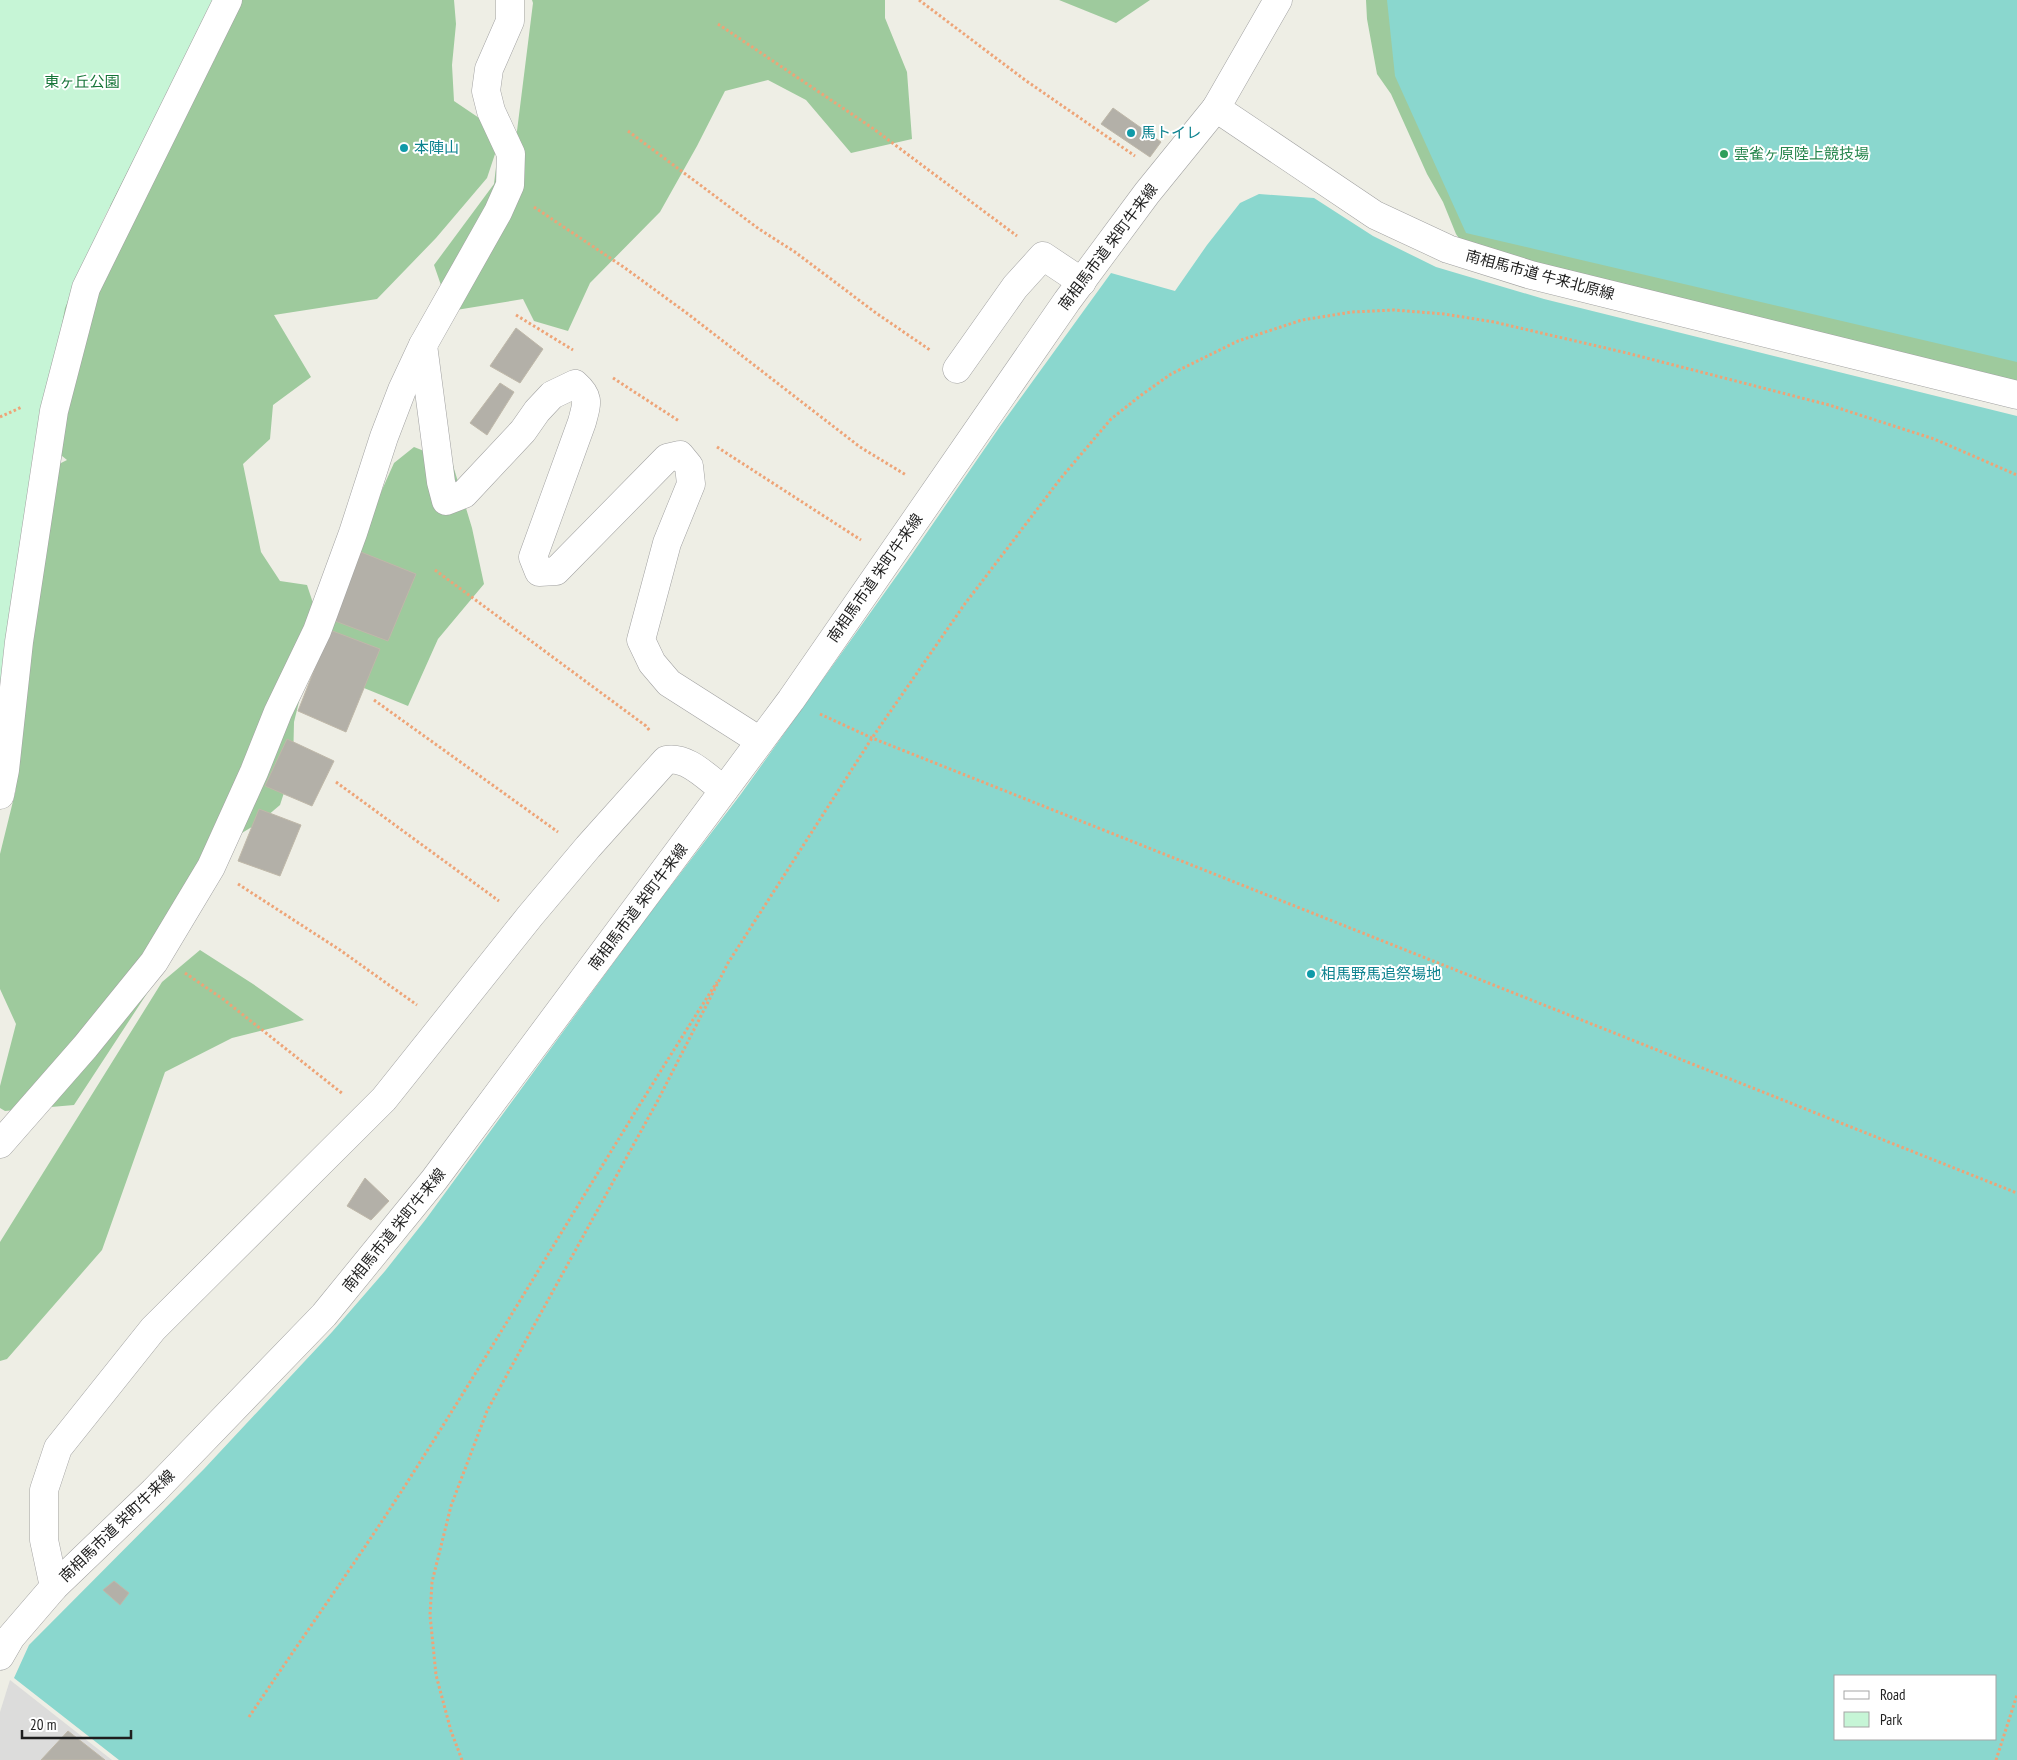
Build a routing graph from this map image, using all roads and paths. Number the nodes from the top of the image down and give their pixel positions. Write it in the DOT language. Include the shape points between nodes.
graph roads {
  1 [pos="228,0"];
  2 [pos="510,0"];
  3 [pos="918,0"];
  4 [pos="1278,0"];
  5 [pos="718,24"];
  6 [pos="1216,108"];
  7 [pos="628,131"];
  8 [pos="1161,176"];
  9 [pos="510,185"];
  10 [pos="1043,256"];
  11 [pos="1082,282"];
  12 [pos="423,345"];
  13 [pos="957,369"];
  14 [pos="2017,395"];
  15 [pos="2017,475"];
  16 [pos="932,496"];
  17 [pos="435,570"];
  18 [pos="374,700"];
  19 [pos="791,700"];
  20 [pos="872,738"];
  21 [pos="760,741"];
  22 [pos="666,760"];
  23 [pos="336,782"];
  24 [pos="724,790"];
  25 [pos="0,795"];
  26 [pos="585,850"];
  27 [pos="211,867"];
  28 [pos="526,921"];
  29 [pos="158,954"];
  30 [pos="728,964"];
  31 [pos="444,1024"];
  32 [pos="369,1114"];
  33 [pos="0,1144"];
  34 [pos="2017,1193"];
  35 [pos="54,1587"];
  36 [pos="4,1642"];
  37 [pos="2017,1694"];
  38 [pos="249,1717"];
  39 [pos="462,1760"];
  40 [pos="1996,1760"];
  1 -- 25 [label="street" via="86,288 54,411 20,633"];
  2 -- 9 [label="street" via="510,22 489,69 486,91 511,154"];
  3 -- 8 [label="path"];
  4 -- 6 [label="street"];
  5 -- 10 [label="path" via="871,127"];
  6 -- 8 [label="street, 南相馬市道 栄町牛来線"];
  6 -- 14 [label="street, 南相馬市道 牛来北原線" via="1375,215 1448,249 1531,275"];
  7 -- 13 [label="path" via="876,314"];
  8 -- 11 [label="street, 南相馬市道 栄町牛来線"];
  9 -- 12 [label="street"];
  9 -- 16 [label="path" via="525,201 625,268 860,446 918,482"];
  10 -- 11 [label="street"];
  10 -- 13 [label="street" via="1015,287"];
  11 -- 16 [label="street, 南相馬市道 栄町牛来線"];
  12 -- 21 [label="street" via="446,501 464,494 552,395 575,384 584,392 587,402 582,422 533,557 539,572 556,571 666,458 680,456 689,466 691,484 667,543 641,640 652,663 669,683"];
  12 -- 27 [label="street" via="384,437 317,631"];
  15 -- 20 [label="path" via="1934,439 1829,405 1494,322 1394,310 1352,312 1302,320 1238,341 1171,374 1111,419 1061,478 964,605"];
  16 -- 19 [label="street, 南相馬市道 栄町牛来線"];
  17 -- 22 [label="path" via="646,726"];
  18 -- 26 [label="path"];
  19 -- 20 [label="path"];
  19 -- 21 [label="street, 南相馬市道 栄町牛来線"];
  20 -- 30 [label="path"];
  20 -- 34 [label="path"];
  21 -- 24 [label="street, 南相馬市道 栄町牛来線"];
  22 -- 24 [label="street" via="676,758 686,762"];
  22 -- 26 [label="street"];
  23 -- 28 [label="path"];
  24 -- 35 [label="street, 南相馬市道 栄町牛来線" via="479,1122 380,1249 324,1315 154,1491"];
  26 -- 28 [label="street"];
  27 -- 29 [label="street"];
  27 -- 31 [label="path" via="340,950"];
  28 -- 31 [label="street"];
  29 -- 32 [label="path" via="223,999"];
  29 -- 33 [label="street" via="85,1047"];
  30 -- 38 [label="path" via="400,1493"];
  30 -- 39 [label="path" via="657,1102 487,1412 451,1506 432,1582 430,1615 436,1675"];
  31 -- 32 [label="street"];
  32 -- 35 [label="street" via="153,1329 58,1448 44,1490 44,1540"];
  35 -- 36 [label="street, 南相馬市道 栄町牛来線"];
  37 -- 40 [label="path"];
}
